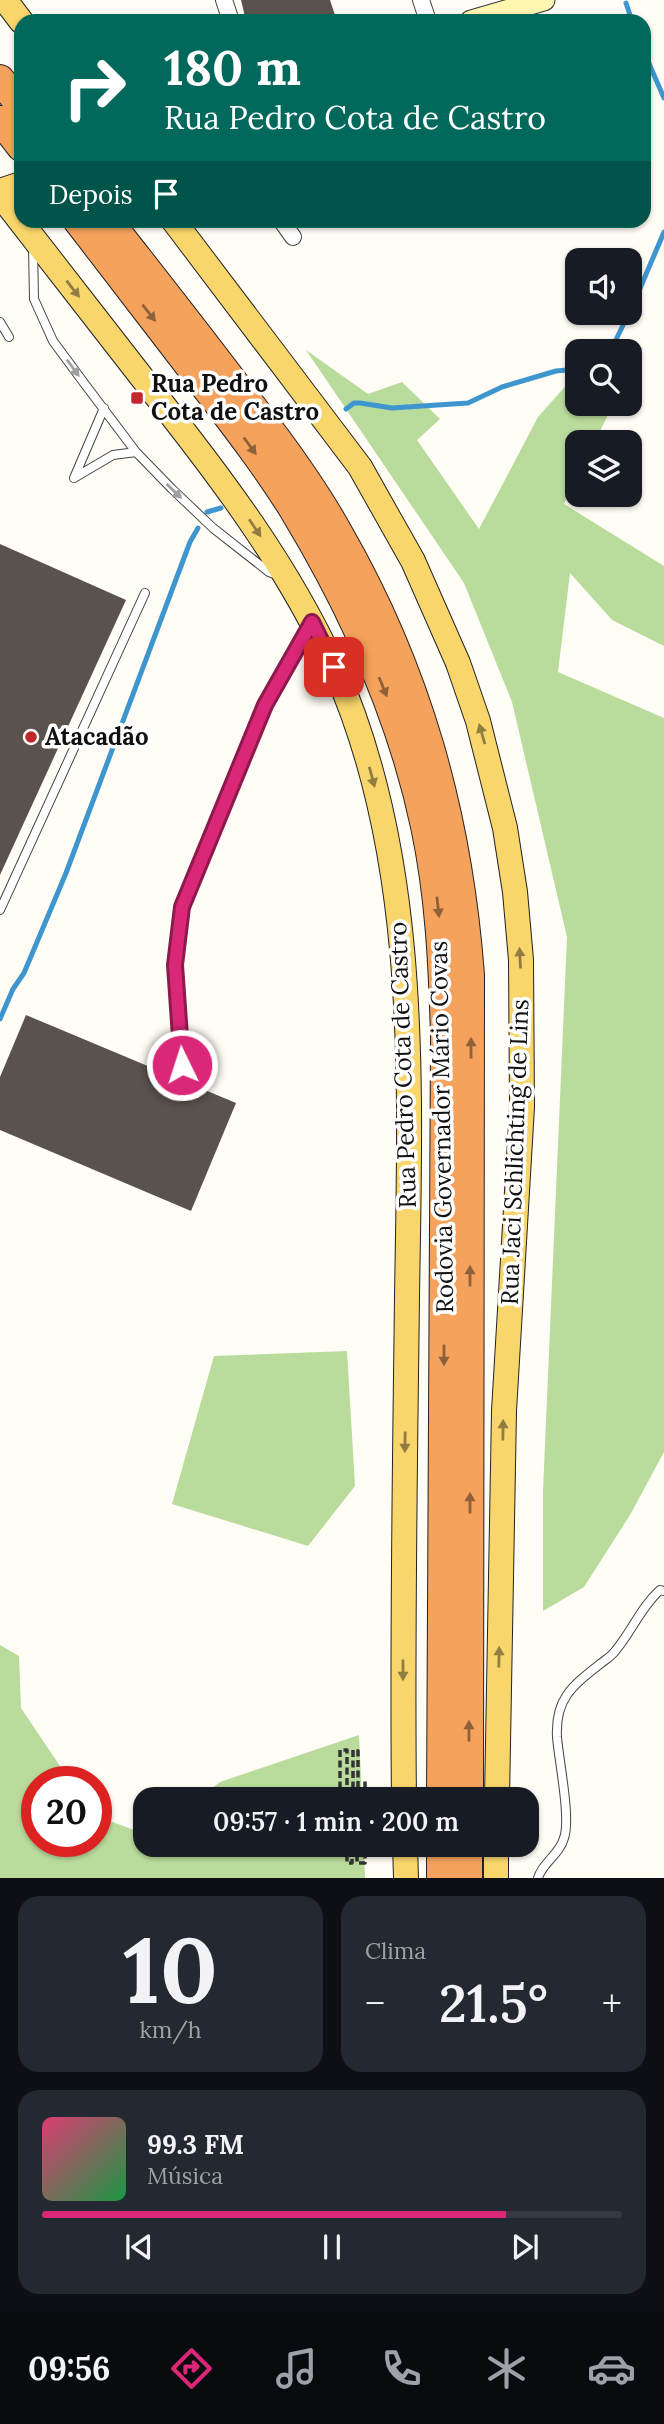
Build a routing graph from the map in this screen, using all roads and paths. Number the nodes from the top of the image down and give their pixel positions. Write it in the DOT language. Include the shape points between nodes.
graph roads {
  1 [pos="5,0"];
  2 [pos="544,0"];
  3 [pos="16,14"];
  4 [pos="495,14"];
  5 [pos="0,79"];
  6 [pos="14,98"];
  7 [pos="0,120"];
  8 [pos="14,138"];
  9 [pos="0,193"];
  10 [pos="14,212"];
  11 [pos="26,228"];
  12 [pos="83,228"];
  13 [pos="114,228"];
  14 [pos="179,228"];
  15 [pos="287,228"];
  16 [pos="33,237"];
  17 [pos="293,237"];
  18 [pos="0,322"];
  19 [pos="9,337"];
  20 [pos="104,408"];
  21 [pos="136,452"];
  22 [pos="288,579"];
  23 [pos="145,593"];
  24 [pos="312,622"];
  25 [pos="0,910"];
  26 [pos="182,1065"];
  27 [pos="664,1591"];
  28 [pos="365,1778"];
  29 [pos="340,1787"];
  30 [pos="347,1787"];
  31 [pos="365,1787"];
  32 [pos="404,1787"];
  33 [pos="441,1787"];
  34 [pos="468,1787"];
  35 [pos="497,1787"];
  36 [pos="355,1799"];
  37 [pos="346,1857"];
  38 [pos="353,1857"];
  39 [pos="356,1857"];
  40 [pos="365,1857"];
  41 [pos="405,1857"];
  42 [pos="441,1857"];
  43 [pos="468,1857"];
  44 [pos="496,1857"];
  45 [pos="406,1878"];
  46 [pos="441,1878"];
  47 [pos="468,1878"];
  48 [pos="496,1878"];
  49 [pos="538,1878"];
  1 -- 3 [label="main road"];
  2 -- 4 [label="main road"];
  5 -- 6 [label="highway"];
  7 -- 8 [label="highway"];
  9 -- 10 [label="main road, Rua Pedro Cota de Castro"];
  11 -- 16 [label="main road, Rua Pedro Cota de Castro"];
  12 -- 33 [label="highway, Rodovia Governador Mário Covas, one-way" via="254,451 330,572 387,696 425,827 440,926 445,1037"];
  34 -- 13 [label="highway, Rodovia Governador Mário Covas, one-way" via="471,975 450,818 414,696 389,632 338,531 279,443"];
  35 -- 14 [label="main road, Rua Jaci Schlichting de Lins, one-way" via="504,1399 522,1107 520,960 505,828 478,721 413,561 360,467"];
  15 -- 17 [label="street"];
  16 -- 20 [label="lane, one-way" via="34,299 53,341"];
  16 -- 22 [label="main road, Rua Pedro Cota de Castro, one-way" via="230,491"];
  18 -- 19 [label="lane"];
  20 -- 21 [label="lane"];
  20 -- 21 [label="lane" via="74,478 113,455"];
  21 -- 22 [label="lane, one-way" via="213,528 269,572"];
  22 -- 24 [label="main road, Rua Pedro Cota de Castro"];
  23 -- 25 [label="lane"];
  24 -- 26 [label="lane" via="265,705 182,907 175,965"];
  24 -- 32 [label="main road, Rua Pedro Cota de Castro, one-way" via="356,722 373,778 397,904 403,971 408,1131"];
  27 -- 49 [label="lane" via="649,1600 615,1652 573,1685 560,1704 557,1735 565,1837"];
  28 -- 31 [label="path, bridge"];
  29 -- 30 [label="path" via="340,1750 347,1750"];
  36 -- 36 [label="path" via="353,1751 358,1751"];
  37 -- 38 [label="path" via="346,1863 352,1863"];
  39 -- 40 [label="path" via="357,1864 365,1863"];
  41 -- 45 [label="main road"];
  42 -- 46 [label="highway"];
  43 -- 47 [label="highway"];
  44 -- 48 [label="main road"];
}
